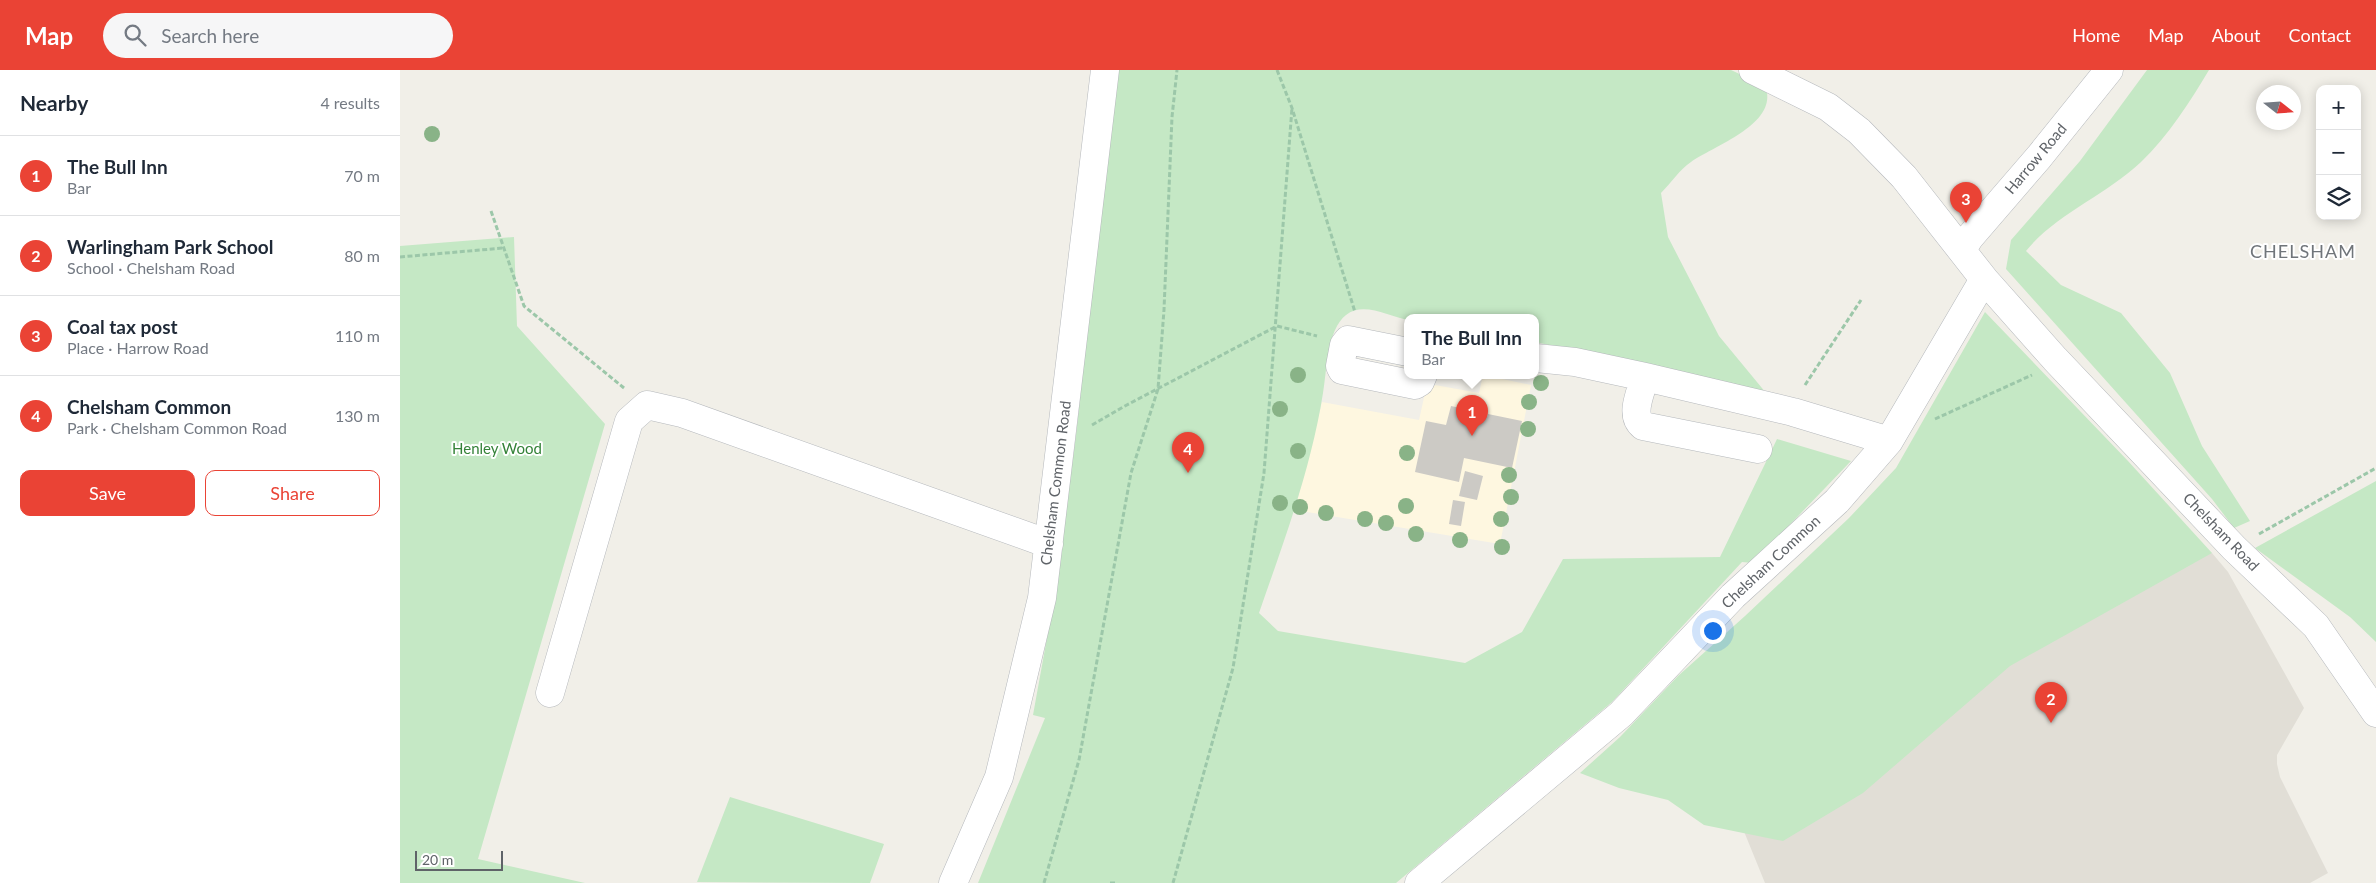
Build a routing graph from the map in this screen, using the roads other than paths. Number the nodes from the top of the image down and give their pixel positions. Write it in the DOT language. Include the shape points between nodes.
graph roads {
  1 [pos="1105,70"];
  2 [pos="1754,70"];
  3 [pos="2109,70"];
  4 [pos="1962,249"];
  5 [pos="1984,279"];
  6 [pos="1404,351"];
  7 [pos="1539,358"];
  8 [pos="1645,377"];
  9 [pos="1421,379"];
  10 [pos="1889,441"];
  11 [pos="1758,449"];
  12 [pos="1049,544"];
  13 [pos="550,693"];
  14 [pos="2376,714"];
  15 [pos="953,883"];
  16 [pos="1419,883"];
  1 -- 12 [label="street, Chelsham Common Road"];
  2 -- 4 [label="street" via="1828,107 1859,131 1904,177"];
  3 -- 4 [label="street, Harrow Road"];
  4 -- 5 [label="street"];
  5 -- 10 [label="street, Chelsham Common"];
  5 -- 14 [label="street, Chelsham Road" via="2046,366 2316,626"];
  6 -- 9 [label="street" via="1335,339 1344,345 1342,370 1415,385"];
  7 -- 8 [label="street" via="1575,362"];
  8 -- 10 [label="street" via="1793,412"];
  8 -- 11 [label="street" via="1636,414 1637,421 1643,426"];
  10 -- 16 [label="street, Chelsham Common" via="1837,501 1733,596 1621,714"];
  12 -- 13 [label="street" via="691,416 647,405 629,421"];
  12 -- 15 [label="street, Chelsham Common Road" via="1042,598 999,777"];
}
